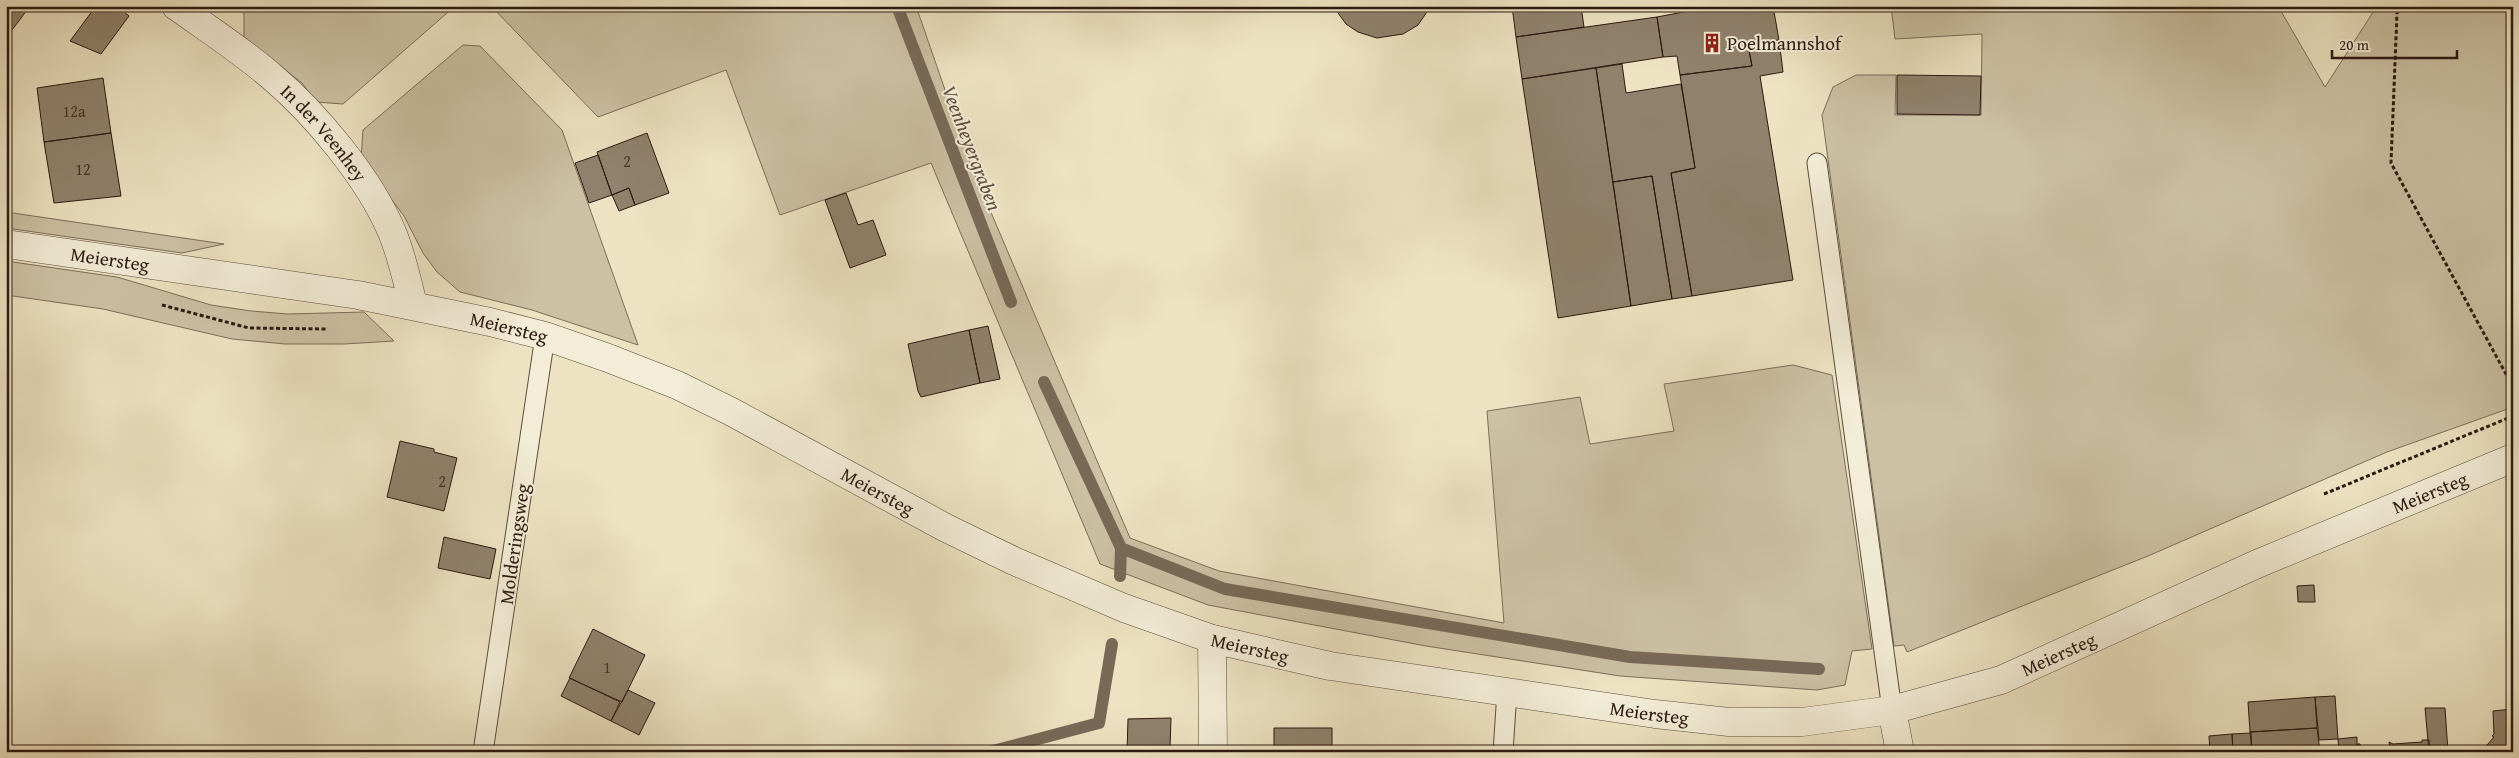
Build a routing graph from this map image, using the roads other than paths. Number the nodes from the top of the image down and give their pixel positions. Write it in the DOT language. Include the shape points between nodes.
graph roads {
  1 [pos="176,6"];
  2 [pos="1817,163"];
  3 [pos="6,244"];
  4 [pos="413,305"];
  5 [pos="545,336"];
  6 [pos="2513,458"];
  7 [pos="1212,639"];
  8 [pos="1507,692"];
  9 [pos="1892,710"];
  10 [pos="483,752"];
  11 [pos="1212,752"];
  12 [pos="1503,752"];
  13 [pos="1900,752"];
  1 -- 4 [label="street, In der Veenhey" via="271,76 304,106 331,138 375,198 392,232"];
  2 -- 9 [label="lane"];
  3 -- 4 [label="street, Meiersteg"];
  4 -- 5 [label="street, Meiersteg"];
  5 -- 7 [label="street, Meiersteg" via="695,394 1014,561 1124,608"];
  5 -- 10 [label="lane, Molderingsweg"];
  6 -- 9 [label="street, Meiersteg" via="2257,564 2001,680"];
  7 -- 8 [label="street, Meiersteg" via="1330,666"];
  7 -- 11 [label="street"];
  8 -- 9 [label="street, Meiersteg" via="1728,722 1802,722"];
  8 -- 12 [label="lane"];
  9 -- 13 [label="street"];
}
